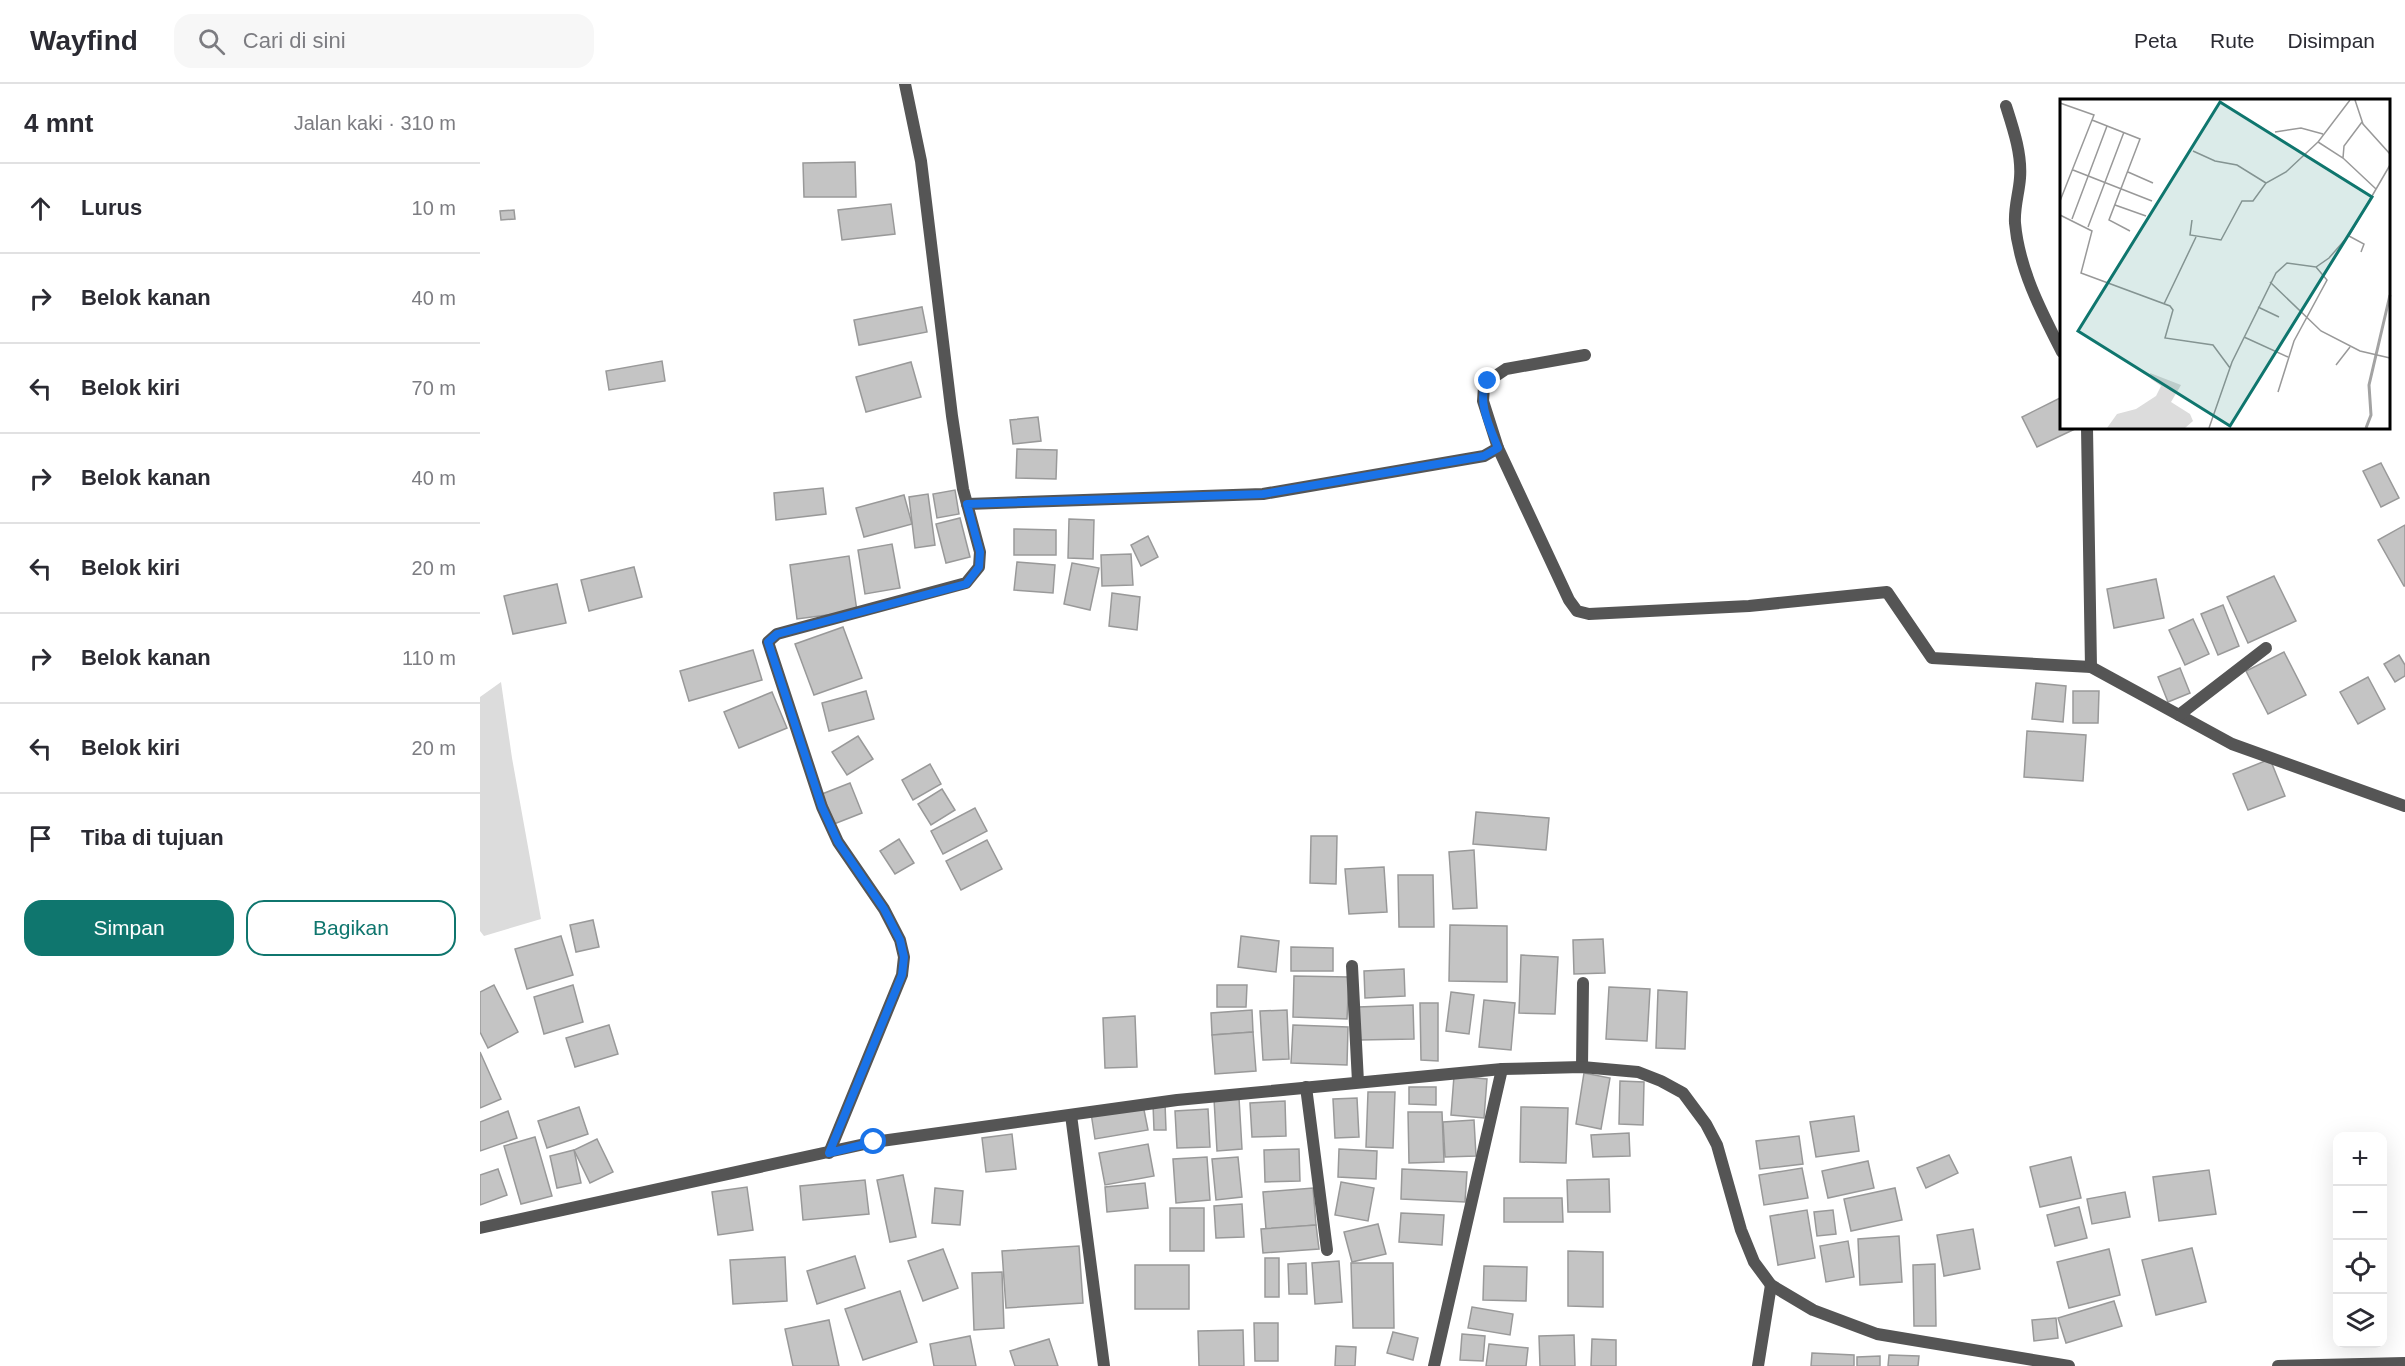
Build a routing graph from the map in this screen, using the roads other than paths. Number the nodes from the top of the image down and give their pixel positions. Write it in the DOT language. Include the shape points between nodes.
graph roads {
  1 [pos="905,84"];
  2 [pos="2006,106"];
  3 [pos="2060,350"];
  4 [pos="1585,355"];
  5 [pos="2087,429"];
  6 [pos="1498,448"];
  7 [pos="967,504"];
  8 [pos="2266,648"];
  9 [pos="2091,667"];
  10 [pos="2179,715"];
  11 [pos="2405,806"];
  12 [pos="1352,966"];
  13 [pos="1583,983"];
  14 [pos="1582,1067"];
  15 [pos="1502,1069"];
  16 [pos="1358,1082"];
  17 [pos="1306,1087"];
  18 [pos="1071,1115"];
  19 [pos="829,1153"];
  20 [pos="480,1228"];
  21 [pos="1327,1251"];
  22 [pos="1771,1285"];
  23 [pos="2405,1364"];
  24 [pos="1104,1366"];
  25 [pos="1434,1366"];
  26 [pos="1758,1366"];
  27 [pos="2069,1366"];
  28 [pos="2278,1366"];
  1 -- 7 [label="street" via="921,161 952,416"];
  2 -- 3 [label="street" via="2020,162 2015,201 2018,244 2025,273"];
  4 -- 6 [label="street" via="1506,369 1488,381 1483,401"];
  5 -- 9 [label="street"];
  6 -- 7 [label="street" via="1484,456 1263,494"];
  6 -- 9 [label="street" via="1576,611 1589,614 1749,606 1887,592 1932,658"];
  7 -- 19 [label="street" via="980,552 979,567 966,584 777,634 768,642 822,807 838,842 884,909 904,957 902,975"];
  8 -- 10 [label="street"];
  9 -- 10 [label="street"];
  10 -- 11 [label="street" via="2232,744"];
  12 -- 16 [label="street"];
  13 -- 14 [label="street"];
  14 -- 15 [label="street"];
  14 -- 22 [label="street" via="1638,1072 1683,1093 1717,1145 1741,1230 1754,1262"];
  15 -- 16 [label="street"];
  15 -- 25 [label="street"];
  16 -- 17 [label="street"];
  17 -- 18 [label="street"];
  17 -- 21 [label="street"];
  18 -- 19 [label="street" via="874,1142"];
  18 -- 24 [label="street"];
  19 -- 20 [label="street"];
  22 -- 26 [label="street"];
  22 -- 27 [label="street" via="1813,1310 1877,1334"];
  23 -- 28 [label="street"];
}
